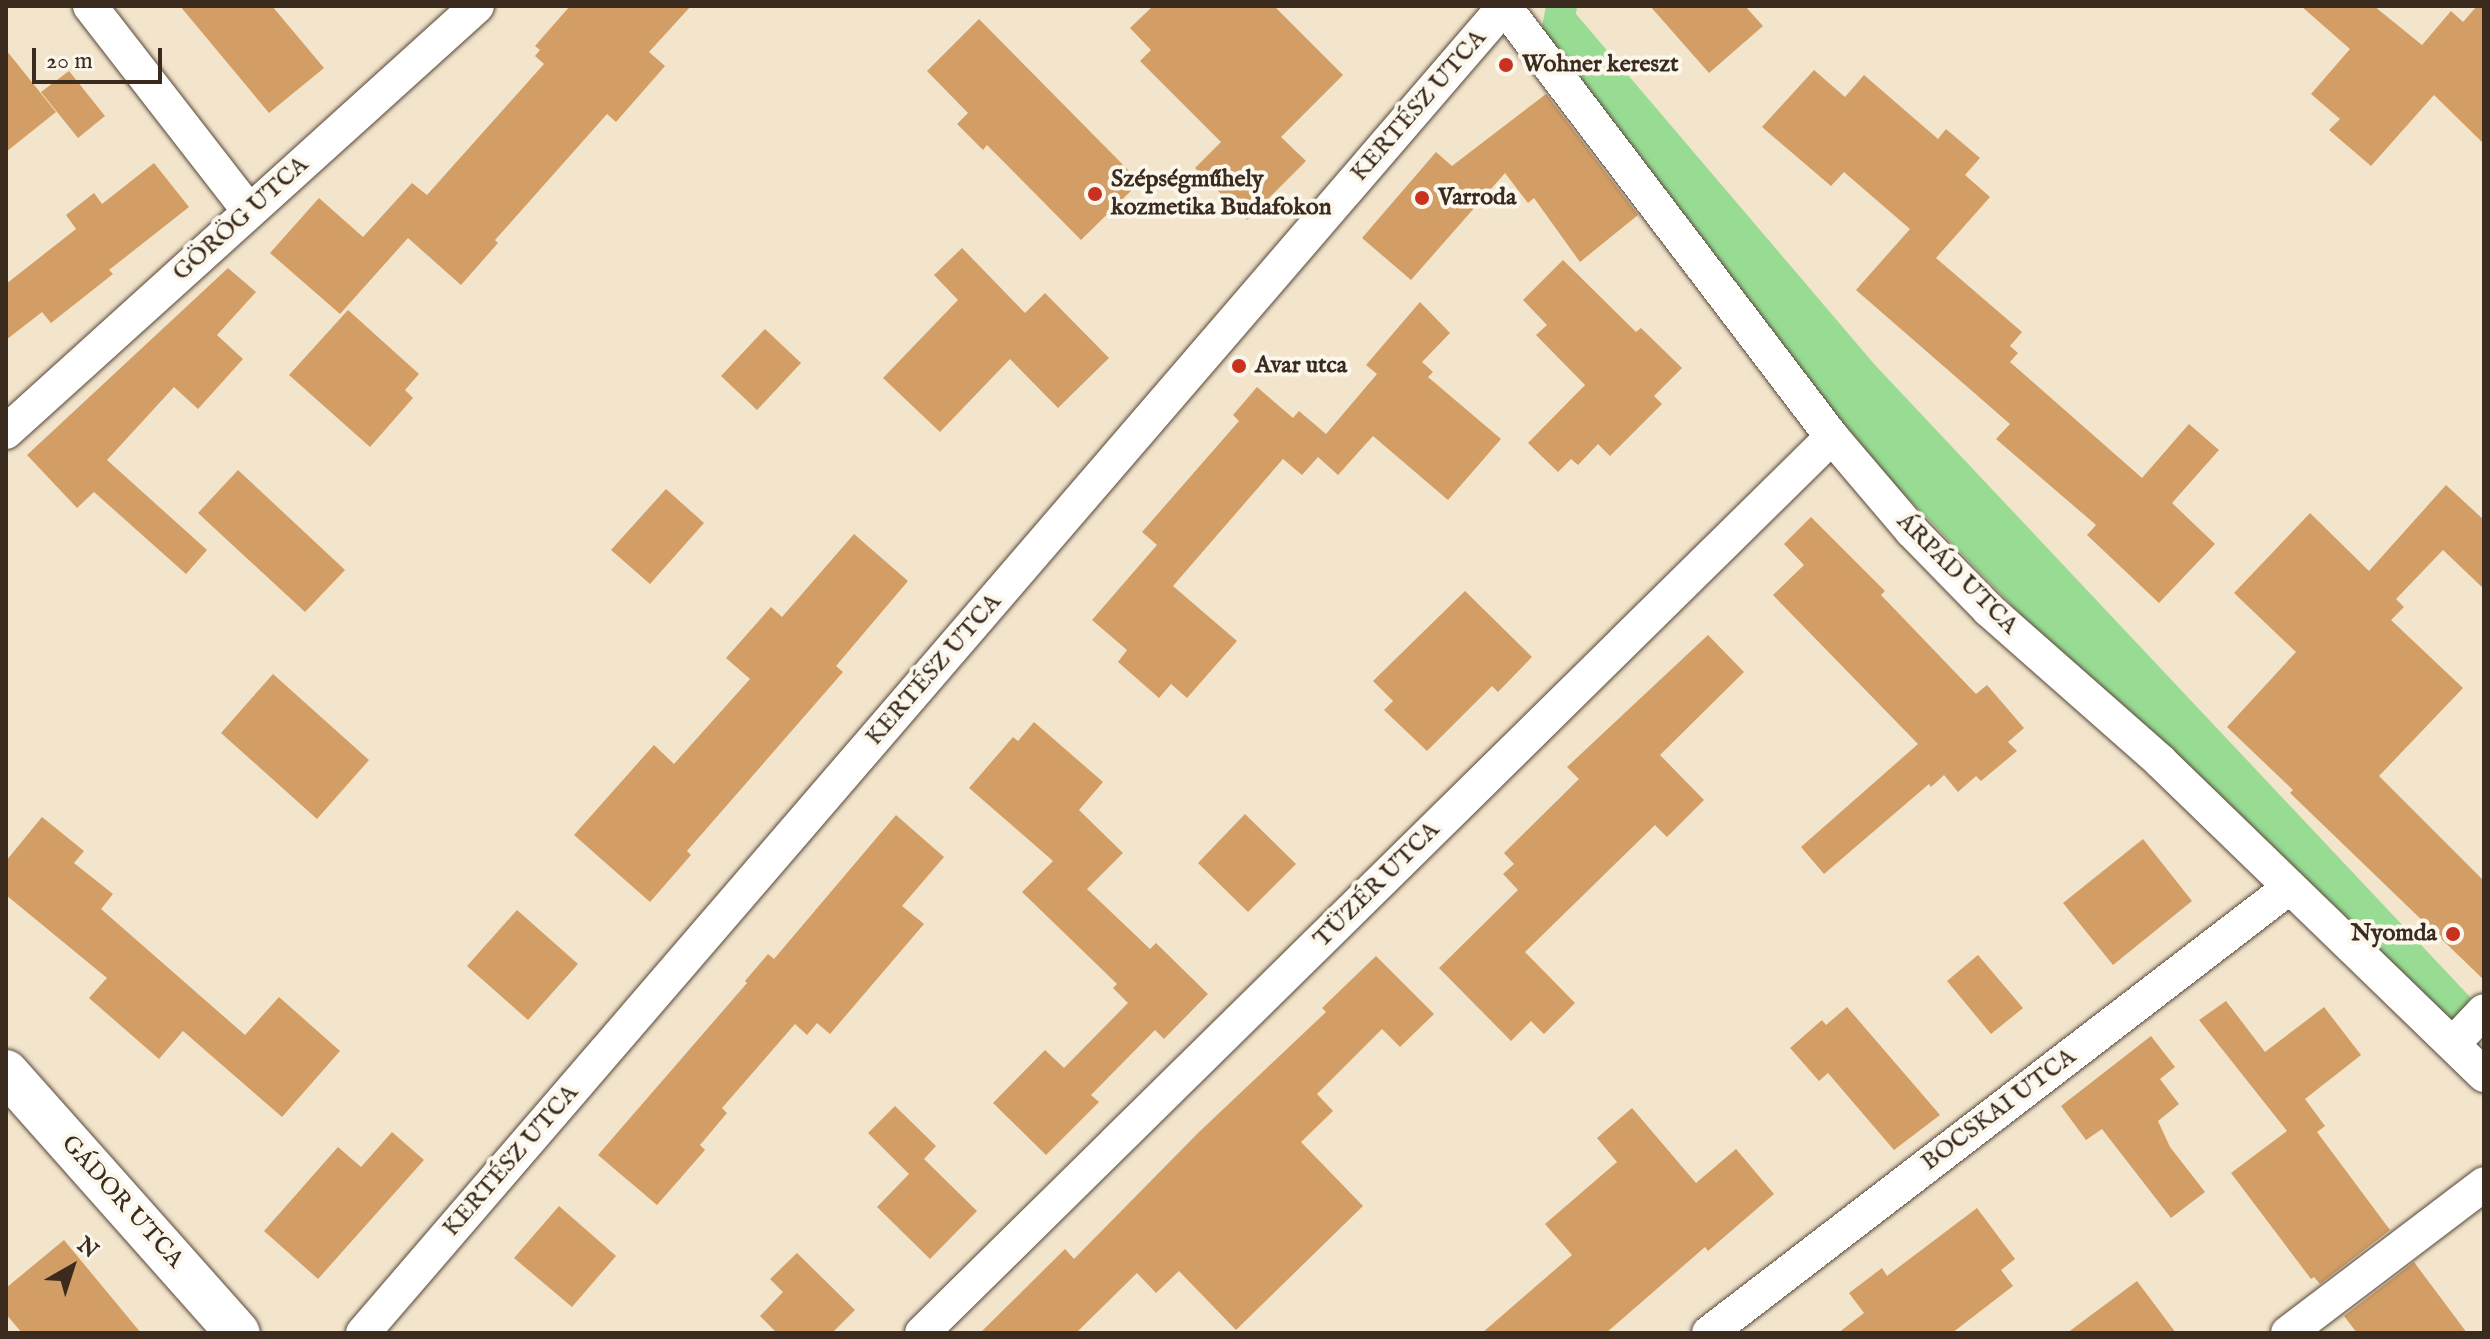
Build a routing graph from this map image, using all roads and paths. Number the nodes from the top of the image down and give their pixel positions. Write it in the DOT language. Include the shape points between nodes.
graph roads {
  1 [pos="90,6"];
  2 [pos="477,6"];
  3 [pos="1503,6"];
  4 [pos="249,211"];
  5 [pos="6,432"];
  6 [pos="1832,437"];
  7 [pos="2290,887"];
  8 [pos="2484,1011"];
  9 [pos="2453,1044"];
  10 [pos="6,1072"];
  11 [pos="2484,1075"];
  12 [pos="2484,1184"];
  13 [pos="238,1333"];
  14 [pos="363,1333"];
  15 [pos="922,1333"];
  16 [pos="1709,1333"];
  17 [pos="2288,1333"];
  1 -- 4 [label="street"];
  2 -- 4 [label="street, GÖRÖG UTCA"];
  3 -- 6 [label="street, ÁRPÁD UTCA"];
  3 -- 14 [label="street, KERTÉSZ UTCA"];
  4 -- 5 [label="street, GÖRÖG UTCA"];
  6 -- 7 [label="street, ÁRPÁD UTCA" via="1989,610 2160,761"];
  6 -- 15 [label="street, TÜZÉR UTCA"];
  7 -- 9 [label="street, ÁRPÁD UTCA"];
  7 -- 16 [label="street, BOCSKAI UTCA"];
  8 -- 9 [label="street"];
  9 -- 11 [label="street, ÁRPÁD UTCA"];
  10 -- 13 [label="street, GÁDOR UTCA"];
  12 -- 17 [label="street"];
}
